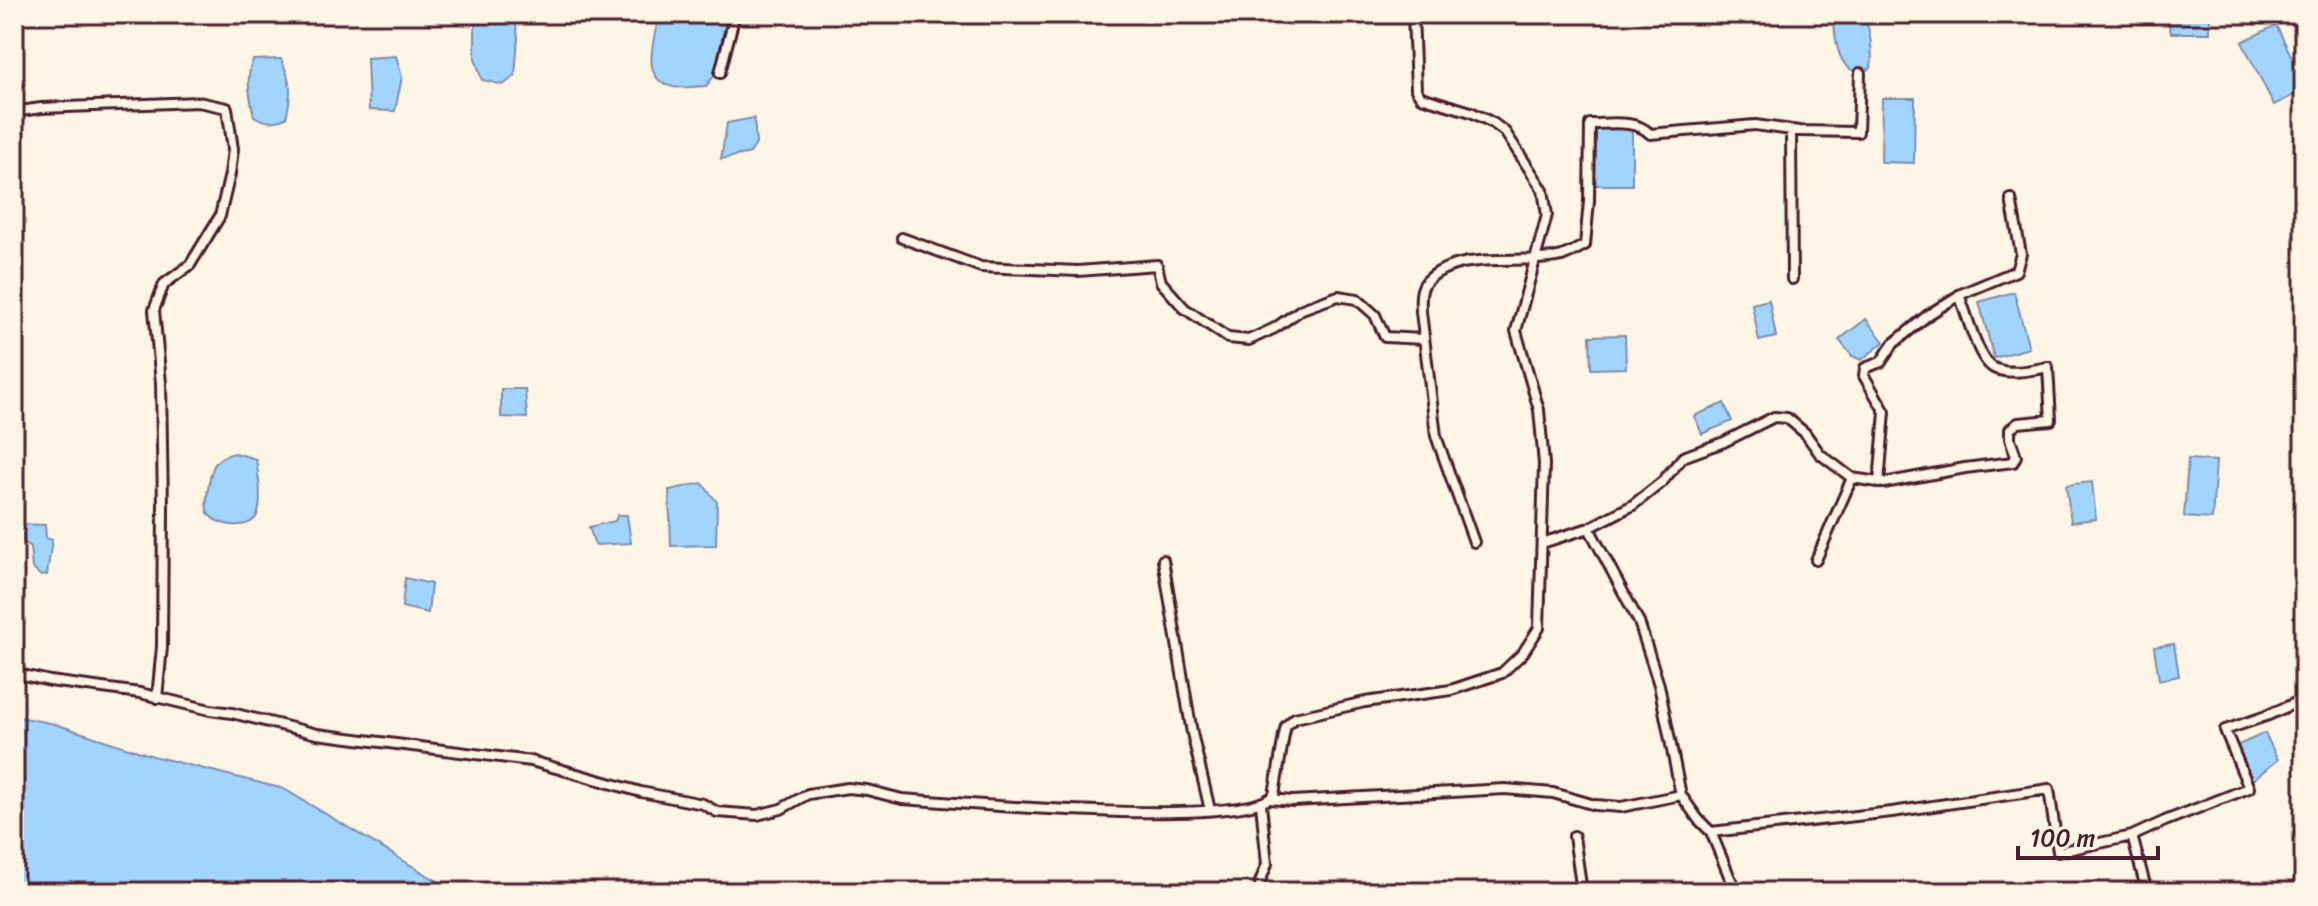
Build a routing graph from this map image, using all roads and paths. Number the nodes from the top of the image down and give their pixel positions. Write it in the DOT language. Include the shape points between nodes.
graph roads {
  1 [pos="735,14"];
  2 [pos="1413,14"];
  3 [pos="720,73"];
  4 [pos="1860,73"];
  5 [pos="14,112"];
  6 [pos="1791,130"];
  7 [pos="2011,199"];
  8 [pos="902,238"];
  9 [pos="1536,258"];
  10 [pos="1792,279"];
  11 [pos="1959,295"];
  12 [pos="1423,339"];
  13 [pos="1852,478"];
  14 [pos="1879,483"];
  15 [pos="1589,528"];
  16 [pos="1474,542"];
  17 [pos="1542,543"];
  18 [pos="1163,560"];
  19 [pos="1816,560"];
  20 [pos="14,673"];
  21 [pos="157,698"];
  22 [pos="2304,699"];
  23 [pos="1681,795"];
  24 [pos="1270,799"];
  25 [pos="1261,804"];
  26 [pos="1210,810"];
  27 [pos="1711,832"];
  28 [pos="1574,836"];
  29 [pos="2132,836"];
  30 [pos="1261,892"];
  31 [pos="1582,892"];
  32 [pos="1739,892"];
  33 [pos="2147,892"];
  1 -- 3 [label="street"];
  2 -- 9 [label="street" via="1416,90 1421,97 1471,112 1505,132 1543,190 1547,215"];
  4 -- 6 [label="street" via="1858,132"];
  5 -- 21 [label="street" via="198,102 227,108 233,149 220,216 190,265 164,284 154,310 163,507"];
  6 -- 9 [label="street" via="1755,125 1650,134 1630,125 1590,124 1585,245 1562,256"];
  6 -- 10 [label="street"];
  7 -- 11 [label="street" via="2021,254 2016,271"];
  8 -- 12 [label="street" via="981,267 1078,271 1157,265 1161,282 1184,308 1228,338 1249,340 1302,309 1338,296 1357,299 1375,315 1385,337"];
  9 -- 12 [label="street" via="1472,260 1425,283"];
  9 -- 17 [label="street" via="1516,331 1539,410"];
  11 -- 14 [label="street" via="1893,344 1881,362 1865,368 1864,376 1885,412"];
  11 -- 14 [label="street" via="1987,363 2013,372 2048,367 2051,420 2018,423 2010,429 2013,462"];
  12 -- 16 [label="street" via="1436,436"];
  13 -- 14 [label="street"];
  13 -- 15 [label="street" via="1820,454 1787,418 1774,417 1683,457 1633,505"];
  13 -- 19 [label="street"];
  15 -- 17 [label="street"];
  15 -- 23 [label="street" via="1639,622 1659,685"];
  17 -- 24 [label="street" via="1539,628 1502,673 1451,690 1295,718 1286,726"];
  18 -- 26 [label="street"];
  20 -- 21 [label="street"];
  21 -- 26 [label="street" via="317,734 531,761 703,804 717,812 757,815 808,794 848,788 902,799 1021,807"];
  22 -- 29 [label="street" via="2225,730 2249,788"];
  23 -- 24 [label="street" via="1621,807 1505,789"];
  23 -- 27 [label="street"];
  24 -- 25 [label="street"];
  25 -- 26 [label="street"];
  25 -- 30 [label="street" via="1267,864"];
  27 -- 29 [label="street" via="2049,789 2058,852"];
  27 -- 32 [label="street"];
  28 -- 31 [label="street"];
  29 -- 33 [label="street"];
}
